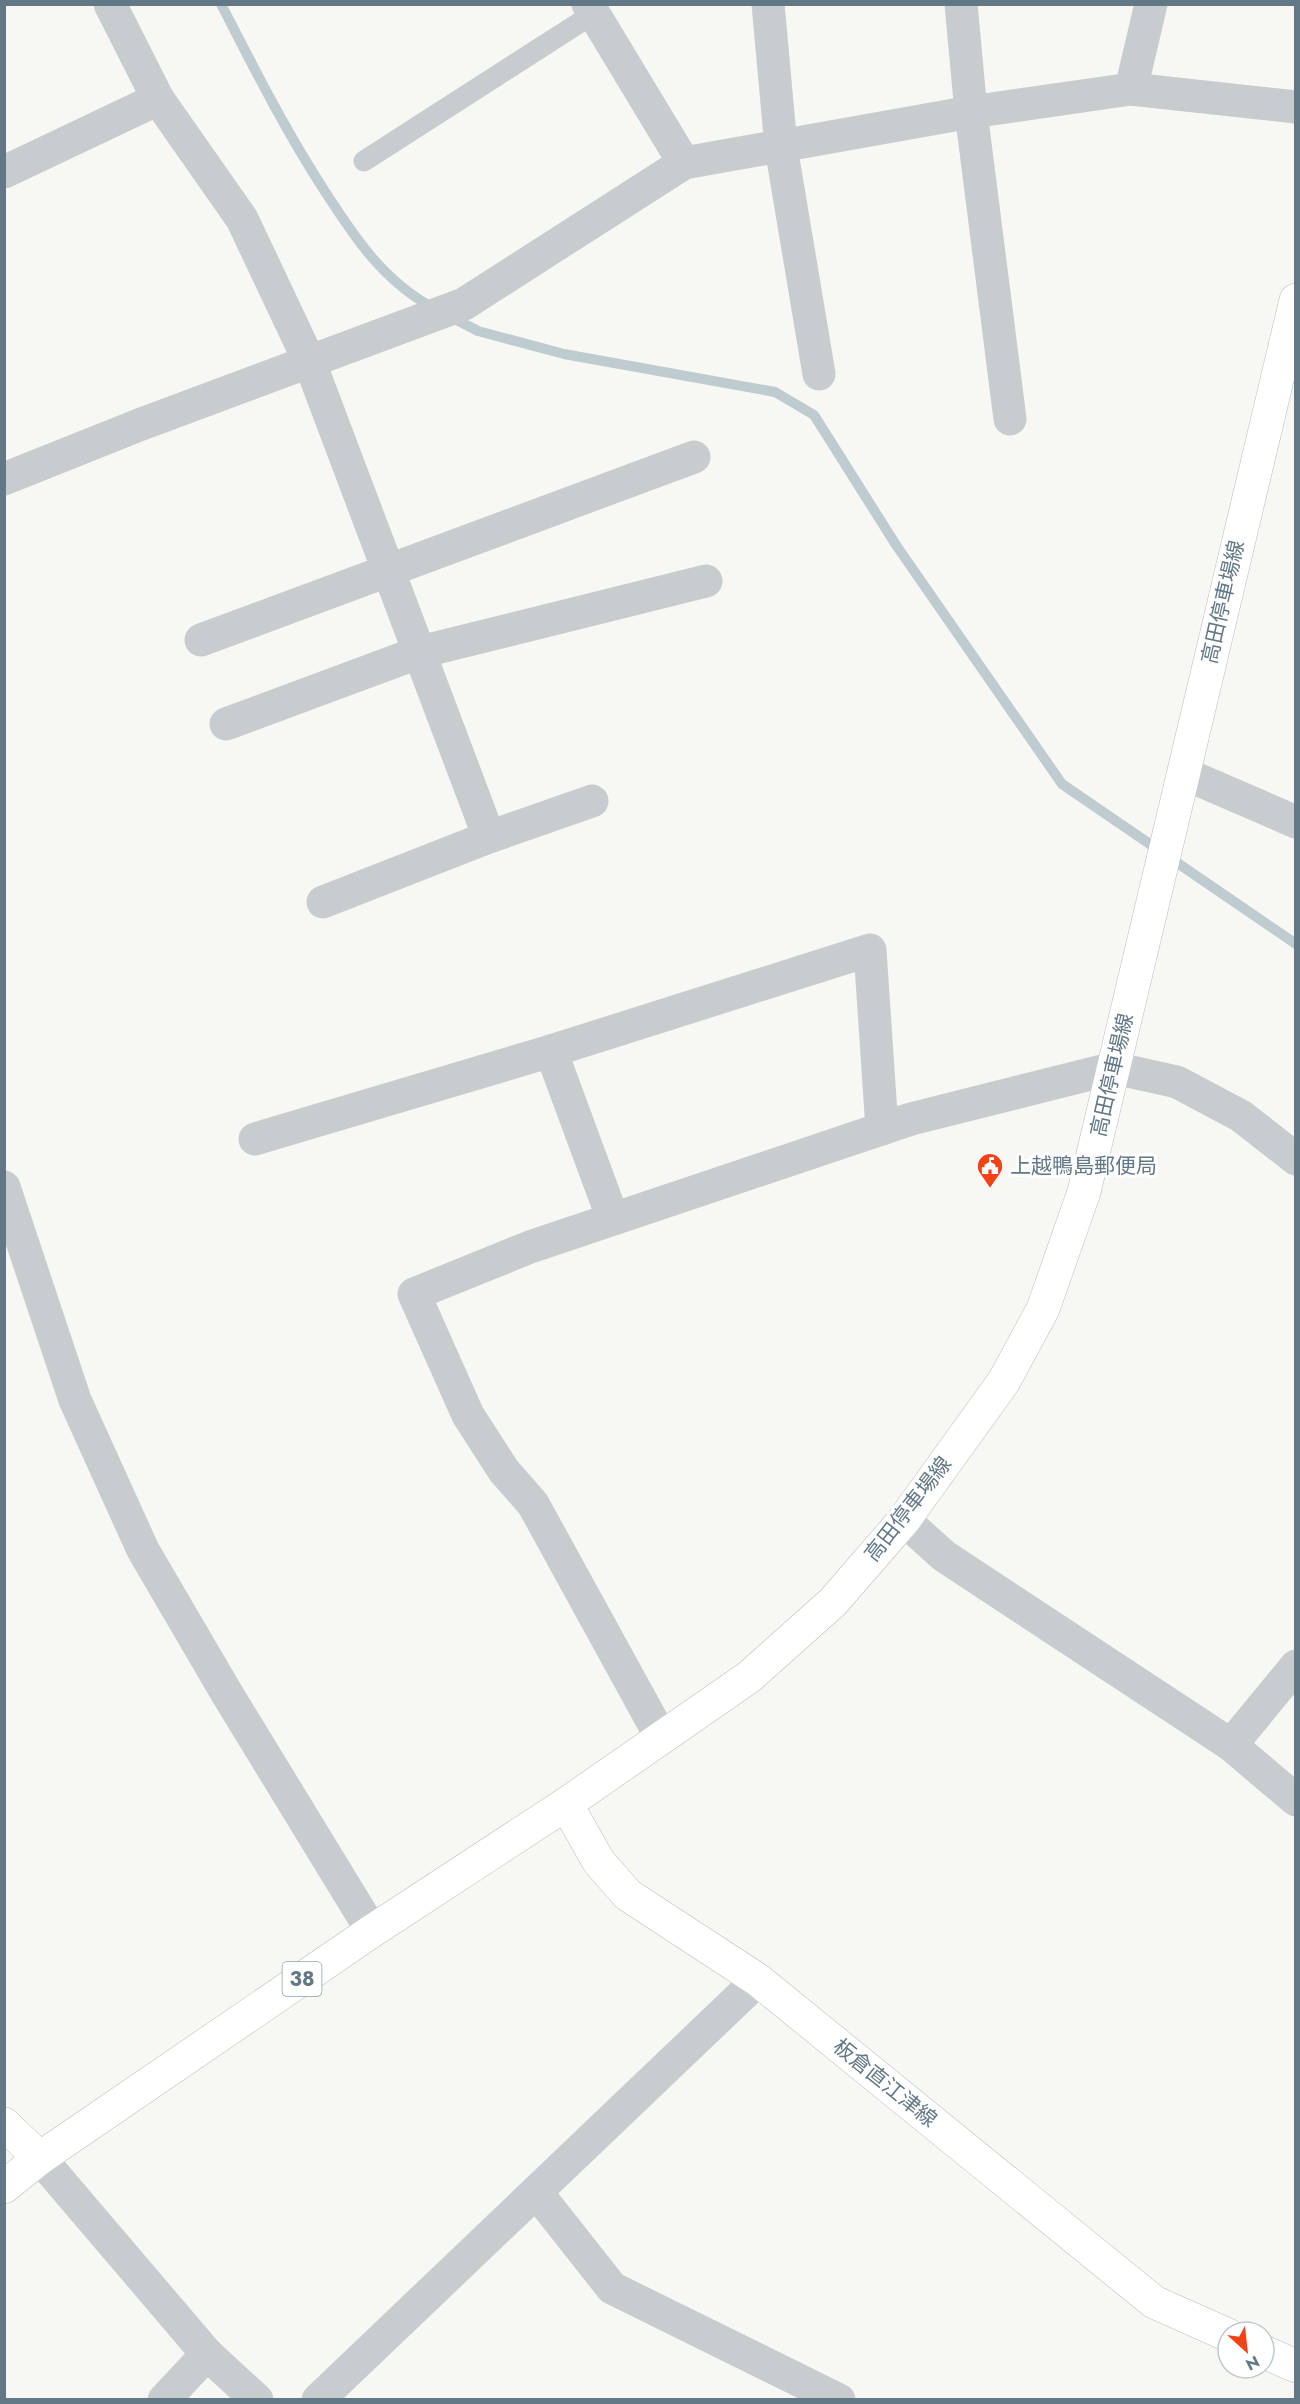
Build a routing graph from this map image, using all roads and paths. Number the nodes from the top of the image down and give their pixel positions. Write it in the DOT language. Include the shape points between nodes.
graph roads {
  1 [pos="110,4"];
  2 [pos="768,4"];
  3 [pos="961,4"];
  4 [pos="1151,4"];
  5 [pos="591,9"];
  6 [pos="1131,89"];
  7 [pos="158,99"];
  8 [pos="1296,107"];
  9 [pos="971,112"];
  10 [pos="781,147"];
  11 [pos="364,161"];
  12 [pos="684,163"];
  13 [pos="4,172"];
  14 [pos="1296,300"];
  15 [pos="1288,361"];
  16 [pos="310,363"];
  17 [pos="819,374"];
  18 [pos="1010,419"];
  19 [pos="694,457"];
  20 [pos="4,479"];
  21 [pos="388,570"];
  22 [pos="706,581"];
  23 [pos="201,640"];
  24 [pos="420,652"];
  25 [pos="226,724"];
  26 [pos="1183,773"];
  27 [pos="592,801"];
  28 [pos="1296,822"];
  29 [pos="489,837"];
  30 [pos="323,902"];
  31 [pos="551,1051"];
  32 [pos="1114,1068"];
  33 [pos="882,1129"];
  34 [pos="255,1139"];
  35 [pos="1296,1159"];
  36 [pos="4,1187"];
  37 [pos="613,1219"];
  38 [pos="904,1520"];
  39 [pos="1296,1666"];
  40 [pos="661,1737"];
  41 [pos="1231,1745"];
  42 [pos="1296,1800"];
  43 [pos="566,1804"];
  44 [pos="372,1931"];
  45 [pos="758,1980"];
  46 [pos="4,2124"];
  47 [pos="40,2158"];
  48 [pos="4,2187"];
  49 [pos="537,2193"];
  50 [pos="1216,2330"];
  51 [pos="207,2354"];
  52 [pos="1276,2357"];
  53 [pos="1296,2366"];
  54 [pos="164,2400"];
  55 [pos="257,2400"];
  56 [pos="318,2400"];
  57 [pos="839,2400"];
  1 -- 7 [label="street"];
  2 -- 10 [label="street"];
  3 -- 9 [label="street"];
  4 -- 6 [label="street"];
  5 -- 11 [label="lane"];
  5 -- 12 [label="street"];
  6 -- 8 [label="street"];
  6 -- 9 [label="street"];
  7 -- 13 [label="street"];
  7 -- 16 [label="street" via="242,219"];
  9 -- 10 [label="street"];
  9 -- 18 [label="street"];
  10 -- 12 [label="street"];
  10 -- 17 [label="street"];
  12 -- 16 [label="street" via="464,304"];
  14 -- 15 [label="main road, 高田停車場線 / 38"];
  15 -- 26 [label="main road, 高田停車場線 / 38"];
  16 -- 20 [label="street"];
  16 -- 21 [label="street"];
  19 -- 21 [label="street"];
  21 -- 23 [label="street"];
  21 -- 24 [label="street"];
  22 -- 24 [label="street"];
  24 -- 25 [label="street"];
  24 -- 29 [label="street"];
  26 -- 28 [label="street"];
  26 -- 32 [label="main road, 高田停車場線 / 38"];
  27 -- 29 [label="street"];
  29 -- 30 [label="street"];
  31 -- 33 [label="street" via="870,950"];
  31 -- 34 [label="street"];
  31 -- 37 [label="street"];
  32 -- 33 [label="street"];
  32 -- 35 [label="street" via="1177,1082 1241,1116"];
  32 -- 38 [label="main road, 高田停車場線 / 38" via="1084,1192 1043,1309 1004,1381"];
  33 -- 37 [label="street"];
  36 -- 44 [label="street" via="75,1400 143,1550"];
  37 -- 40 [label="street" via="414,1294 468,1415 504,1471 532,1504"];
  38 -- 40 [label="main road, 高田停車場線 / 38" via="833,1602 749,1677"];
  38 -- 41 [label="street" via="944,1556"];
  39 -- 41 [label="street"];
  40 -- 43 [label="main road, 高田停車場線 / 38"];
  41 -- 42 [label="street"];
  43 -- 44 [label="main road, 38"];
  43 -- 45 [label="main road, 板倉直江津線" via="599,1862 628,1895"];
  44 -- 47 [label="main road, 38"];
  45 -- 49 [label="street"];
  45 -- 50 [label="main road, 板倉直江津線" via="1154,2302"];
  46 -- 47 [label="main road"];
  47 -- 48 [label="main road, 38"];
  47 -- 51 [label="street"];
  49 -- 56 [label="street"];
  49 -- 57 [label="street" via="612,2288"];
  51 -- 54 [label="street"];
  51 -- 55 [label="street"];
  52 -- 53 [label="main road"];
}
